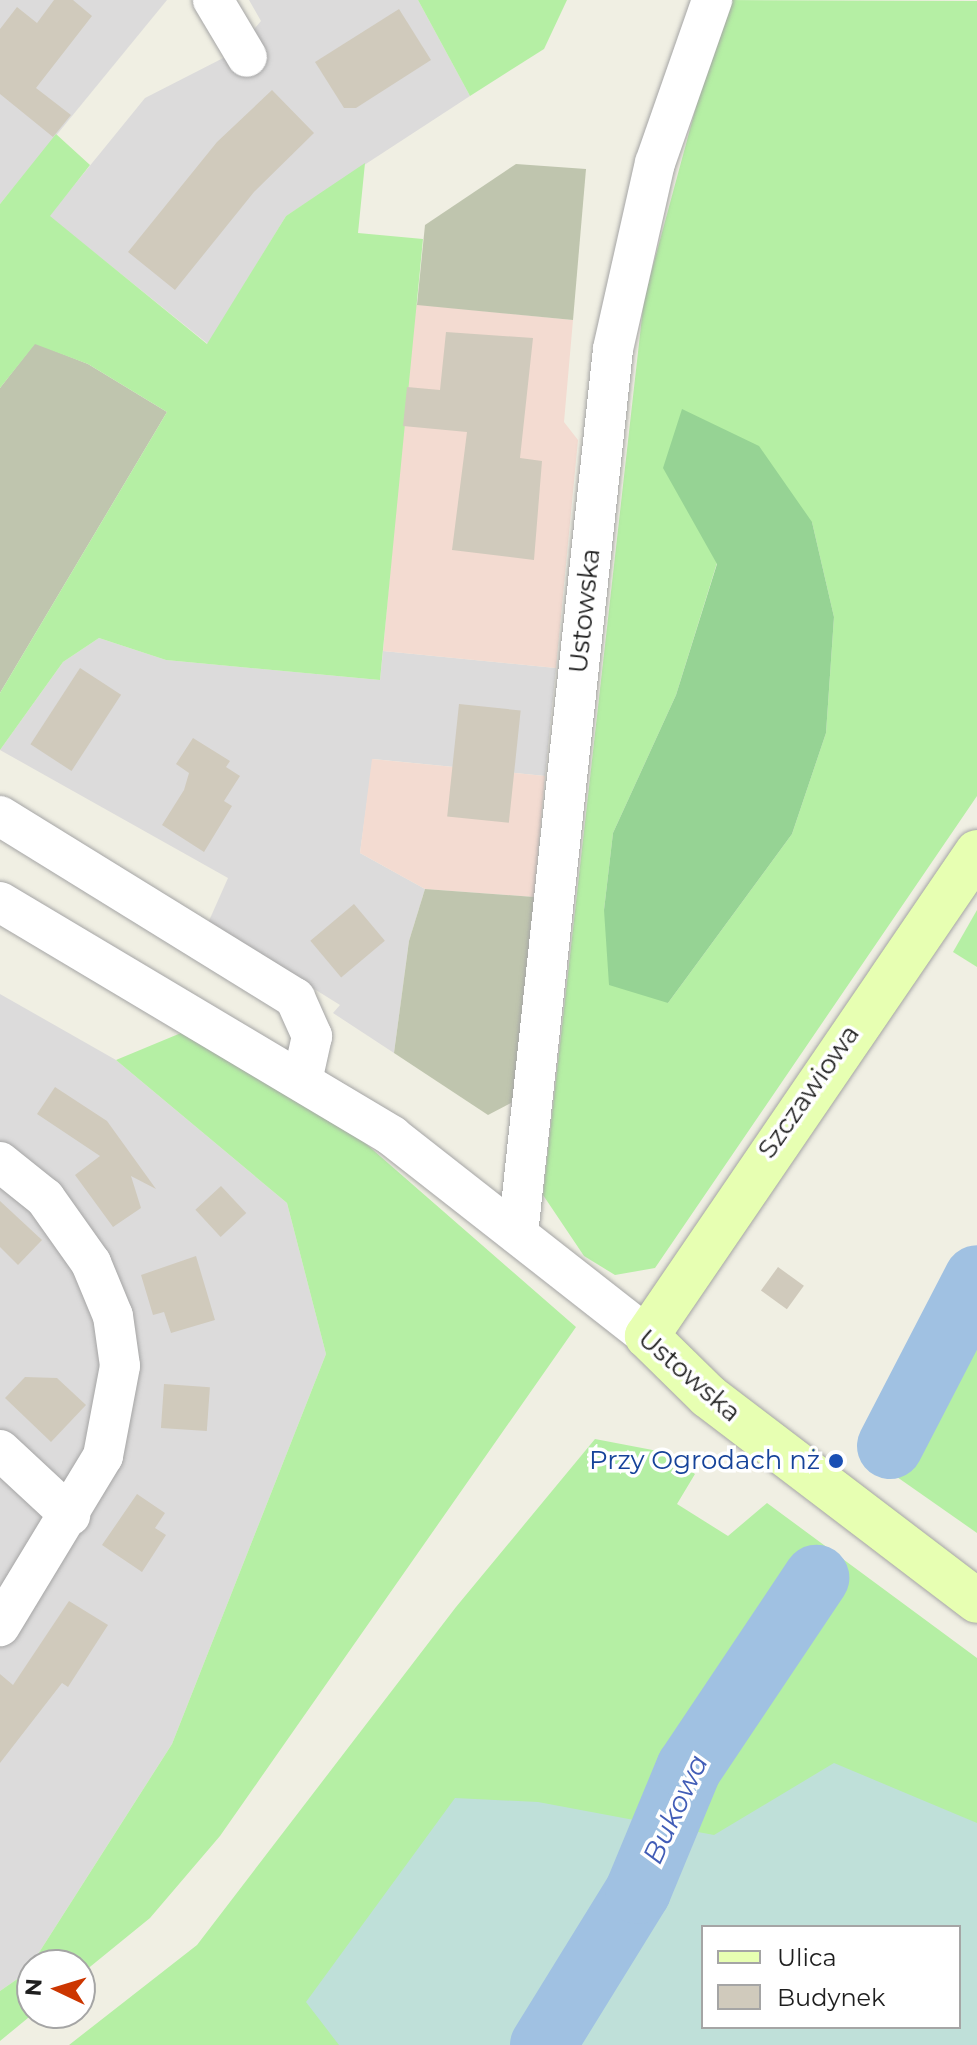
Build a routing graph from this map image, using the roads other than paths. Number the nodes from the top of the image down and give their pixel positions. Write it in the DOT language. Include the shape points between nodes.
graph roads {
  1 [pos="213,0"];
  2 [pos="712,0"];
  3 [pos="247,57"];
  4 [pos="0,816"];
  5 [pos="977,852"];
  6 [pos="0,902"];
  7 [pos="302,1081"];
  8 [pos="0,1162"];
  9 [pos="518,1234"];
  10 [pos="647,1336"];
  11 [pos="0,1450"];
  12 [pos="70,1515"];
  13 [pos="977,1601"];
  14 [pos="0,1626"];
  1 -- 3 [label="street"];
  2 -- 9 [label="street, Ustowska" via="655,163 613,349"];
  4 -- 7 [label="street" via="295,998 312,1036"];
  5 -- 10 [label="street, Szczawiowa"];
  6 -- 7 [label="street, Ustowska"];
  7 -- 9 [label="street, Ustowska" via="392,1136"];
  8 -- 12 [label="street" via="45,1198 79,1243 104,1289 119,1341 120,1387 111,1434"];
  9 -- 10 [label="street, Ustowska"];
  10 -- 13 [label="street, Ustowska" via="708,1396"];
  11 -- 12 [label="street"];
  12 -- 14 [label="street"];
}
